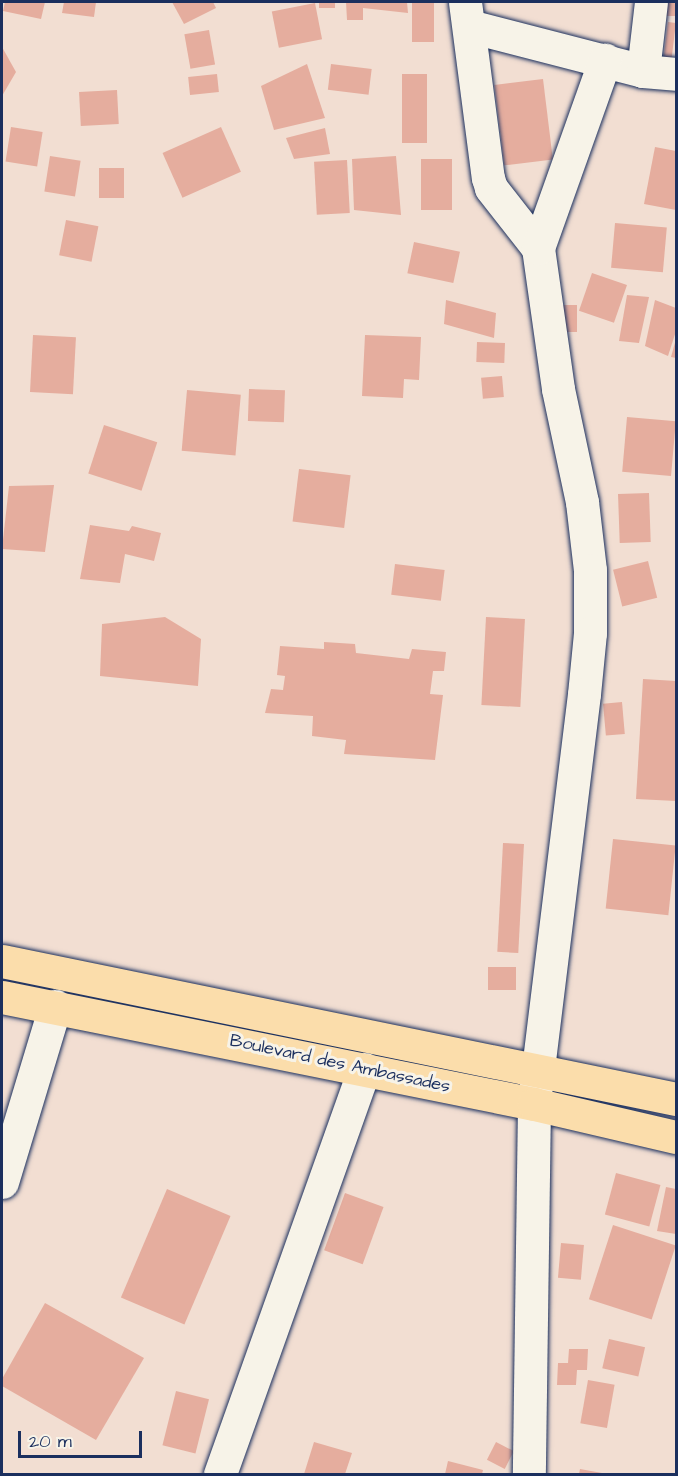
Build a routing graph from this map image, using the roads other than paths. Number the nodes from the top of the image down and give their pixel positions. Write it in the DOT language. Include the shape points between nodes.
graph roads {
  1 [pos="651,2"];
  2 [pos="467,14"];
  3 [pos="605,60"];
  4 [pos="643,71"];
  5 [pos="676,74"];
  6 [pos="538,248"];
  7 [pos="2,961"];
  8 [pos="2,997"];
  9 [pos="55,1006"];
  10 [pos="364,1069"];
  11 [pos="536,1070"];
  12 [pos="676,1099"];
  13 [pos="534,1104"];
  14 [pos="676,1137"];
  15 [pos="2,1182"];
  16 [pos="220,1474"];
  17 [pos="529,1474"];
  1 -- 4 [label="street"];
  2 -- 3 [label="street"];
  2 -- 6 [label="street" via="491,188"];
  3 -- 4 [label="street"];
  3 -- 6 [label="street"];
  4 -- 5 [label="street"];
  6 -- 11 [label="street" via="558,389 582,502 590,570 590,633"];
  7 -- 11 [label="main road, Boulevard des Ambassades"];
  8 -- 9 [label="main road, Boulevard des Ambassades"];
  9 -- 10 [label="main road, Boulevard des Ambassades"];
  9 -- 15 [label="street"];
  10 -- 13 [label="main road, Boulevard des Ambassades"];
  10 -- 16 [label="street"];
  11 -- 12 [label="main road, Boulevard des Ambassades"];
  11 -- 13 [label="street"];
  13 -- 14 [label="main road, Boulevard des Ambassades"];
  13 -- 17 [label="street"];
}
